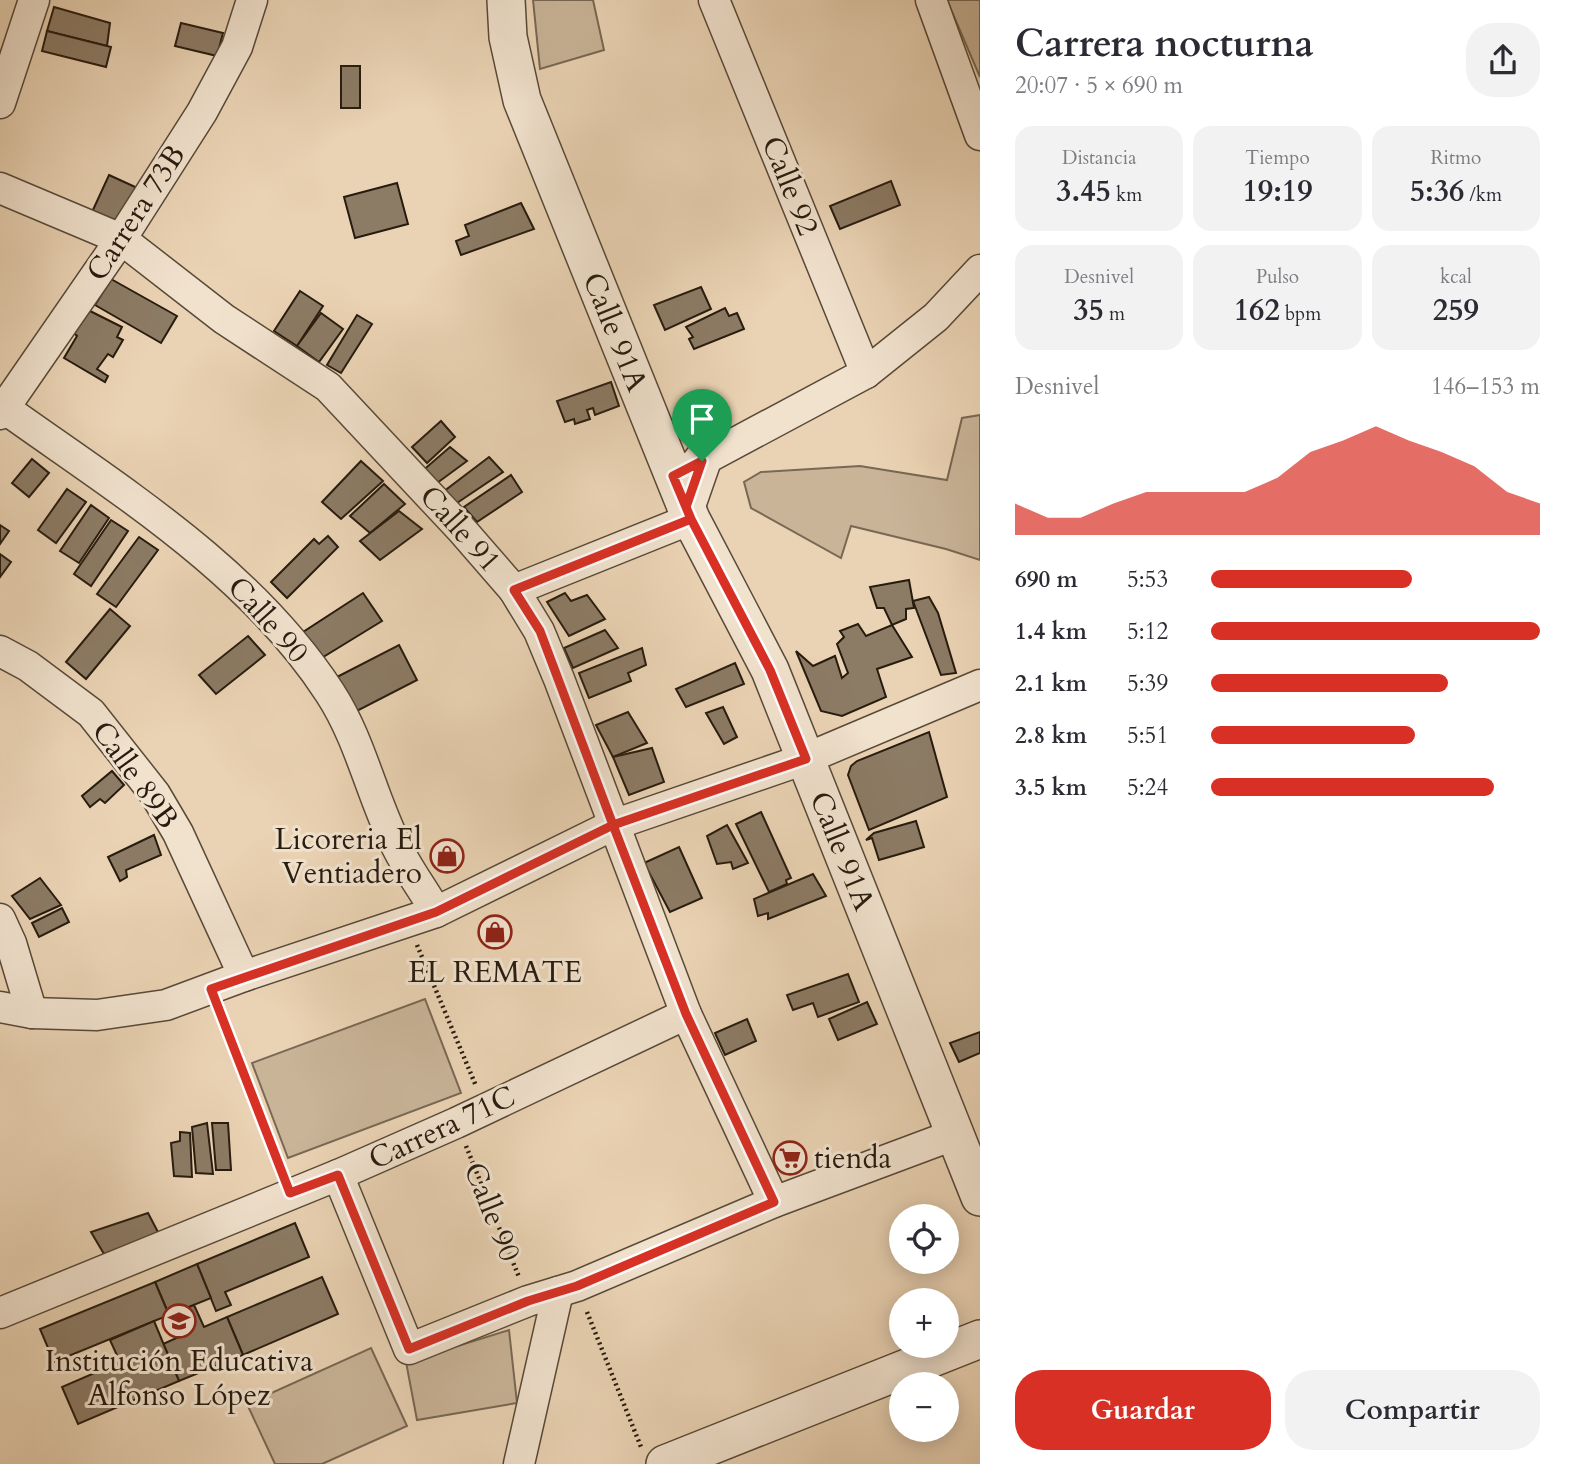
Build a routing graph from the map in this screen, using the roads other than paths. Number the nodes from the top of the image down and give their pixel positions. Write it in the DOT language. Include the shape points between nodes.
graph roads {
  1 [pos="34,0"];
  2 [pos="252,0"];
  3 [pos="506,0"];
  4 [pos="714,0"];
  5 [pos="931,0"];
  6 [pos="0,103"];
  7 [pos="980,135"];
  8 [pos="0,188"];
  9 [pos="121,239"];
  10 [pos="980,270"];
  11 [pos="866,373"];
  12 [pos="2,411"];
  13 [pos="688,491"];
  14 [pos="514,590"];
  15 [pos="0,651"];
  16 [pos="980,685"];
  17 [pos="806,759"];
  18 [pos="613,825"];
  19 [pos="436,912"];
  20 [pos="0,919"];
  21 [pos="244,976"];
  22 [pos="0,1007"];
  23 [pos="32,1013"];
  24 [pos="686,1014"];
  25 [pos="956,1134"];
  26 [pos="338,1175"];
  27 [pos="980,1197"];
  28 [pos="774,1202"];
  29 [pos="567,1289"];
  30 [pos="0,1313"];
  31 [pos="980,1339"];
  32 [pos="654,1458"];
  33 [pos="519,1464"];
  1 -- 6 [label="street"];
  2 -- 9 [label="street, Carrera 73B" via="237,47 202,112"];
  3 -- 13 [label="street, Calle 91A" via="508,37 522,100"];
  4 -- 11 [label="street, Calle 92"];
  5 -- 7 [label="street"];
  8 -- 9 [label="street, Calle 91"];
  9 -- 12 [label="street, Carrera 73B"];
  9 -- 14 [label="street, Calle 91" via="224,318 328,387"];
  10 -- 11 [label="street" via="936,317"];
  11 -- 13 [label="street"];
  12 -- 19 [label="street, Calle 90" via="140,505 221,568 311,666 358,746 396,844"];
  13 -- 14 [label="street"];
  13 -- 17 [label="street, Calle 91A"];
  14 -- 18 [label="street, Calle 91" via="540,631"];
  15 -- 21 [label="street, Calle 89B" via="91,713 155,794 178,833"];
  16 -- 17 [label="street"];
  17 -- 18 [label="street"];
  17 -- 25 [label="street, Calle 91A"];
  18 -- 19 [label="street"];
  18 -- 24 [label="street, Calle 91"];
  19 -- 21 [label="street"];
  20 -- 23 [label="street"];
  21 -- 23 [label="street" via="166,1004 97,1015"];
  22 -- 23 [label="street"];
  24 -- 26 [label="street, Carrera 71C"];
  24 -- 28 [label="street, Calle 91"];
  25 -- 27 [label="street, Calle 91A"];
  25 -- 28 [label="street"];
  26 -- 29 [label="street" via="409,1349"];
  26 -- 30 [label="street, Carrera 71C"];
  28 -- 29 [label="street"];
  29 -- 33 [label="street"];
  31 -- 32 [label="street"];
}
